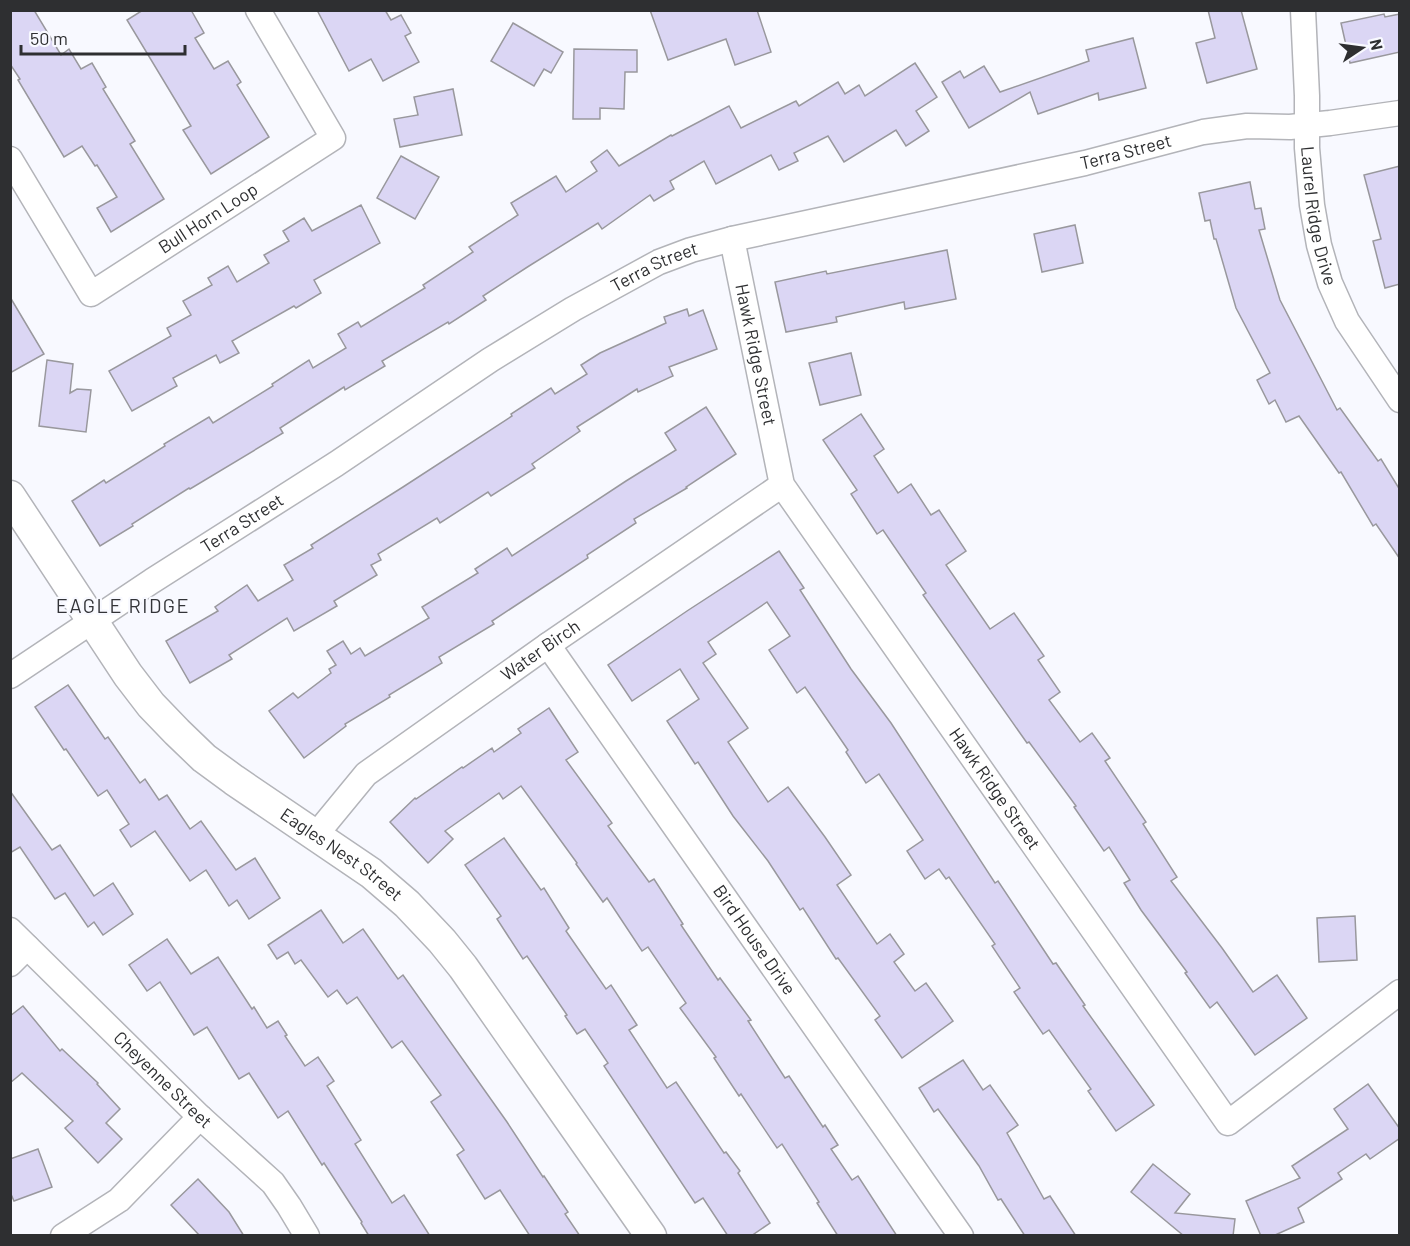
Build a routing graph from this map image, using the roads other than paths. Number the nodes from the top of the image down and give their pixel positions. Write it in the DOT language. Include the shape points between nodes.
graph roads {
  1 [pos="258,10"];
  2 [pos="1304,10"];
  3 [pos="1400,113"];
  4 [pos="1307,125"];
  5 [pos="10,159"];
  6 [pos="732,239"];
  7 [pos="1400,400"];
  8 [pos="782,485"];
  9 [pos="10,496"];
  10 [pos="92,621"];
  11 [pos="548,645"];
  12 [pos="10,676"];
  13 [pos="315,836"];
  14 [pos="16,947"];
  15 [pos="1400,992"];
  16 [pos="200,1117"];
  17 [pos="63,1236"];
  18 [pos="307,1236"];
  19 [pos="651,1236"];
  20 [pos="961,1236"];
  1 -- 5 [label="street, Bull Horn Loop" via="333,138 92,294"];
  2 -- 4 [label="street, Laurel Ridge Drive"];
  3 -- 4 [label="street, Terra Street"];
  4 -- 6 [label="street, Terra Street" via="1247,126 1203,132 1085,163"];
  4 -- 7 [label="street, Laurel Ridge Drive" via="1312,205 1330,283 1347,321"];
  6 -- 8 [label="street, Hawk Ridge Street"];
  6 -- 10 [label="street, Terra Street" via="659,262 573,309"];
  8 -- 11 [label="street, Water Birch"];
  8 -- 15 [label="street, Hawk Ridge Street" via="1228,1123"];
  9 -- 10 [label="street, Eagles Nest Street"];
  10 -- 12 [label="street, Terra Street"];
  10 -- 13 [label="street, Eagles Nest Street" via="128,675 177,732 204,758"];
  11 -- 13 [label="street, Water Birch" via="366,774"];
  11 -- 20 [label="street, Bird House Drive"];
  13 -- 19 [label="street, Eagles Nest Street" via="371,873 442,941"];
  14 -- 16 [label="street, Cheyenne Street"];
  16 -- 17 [label="street" via="118,1200"];
  16 -- 18 [label="street, Cheyenne Street" via="273,1183"];
}
